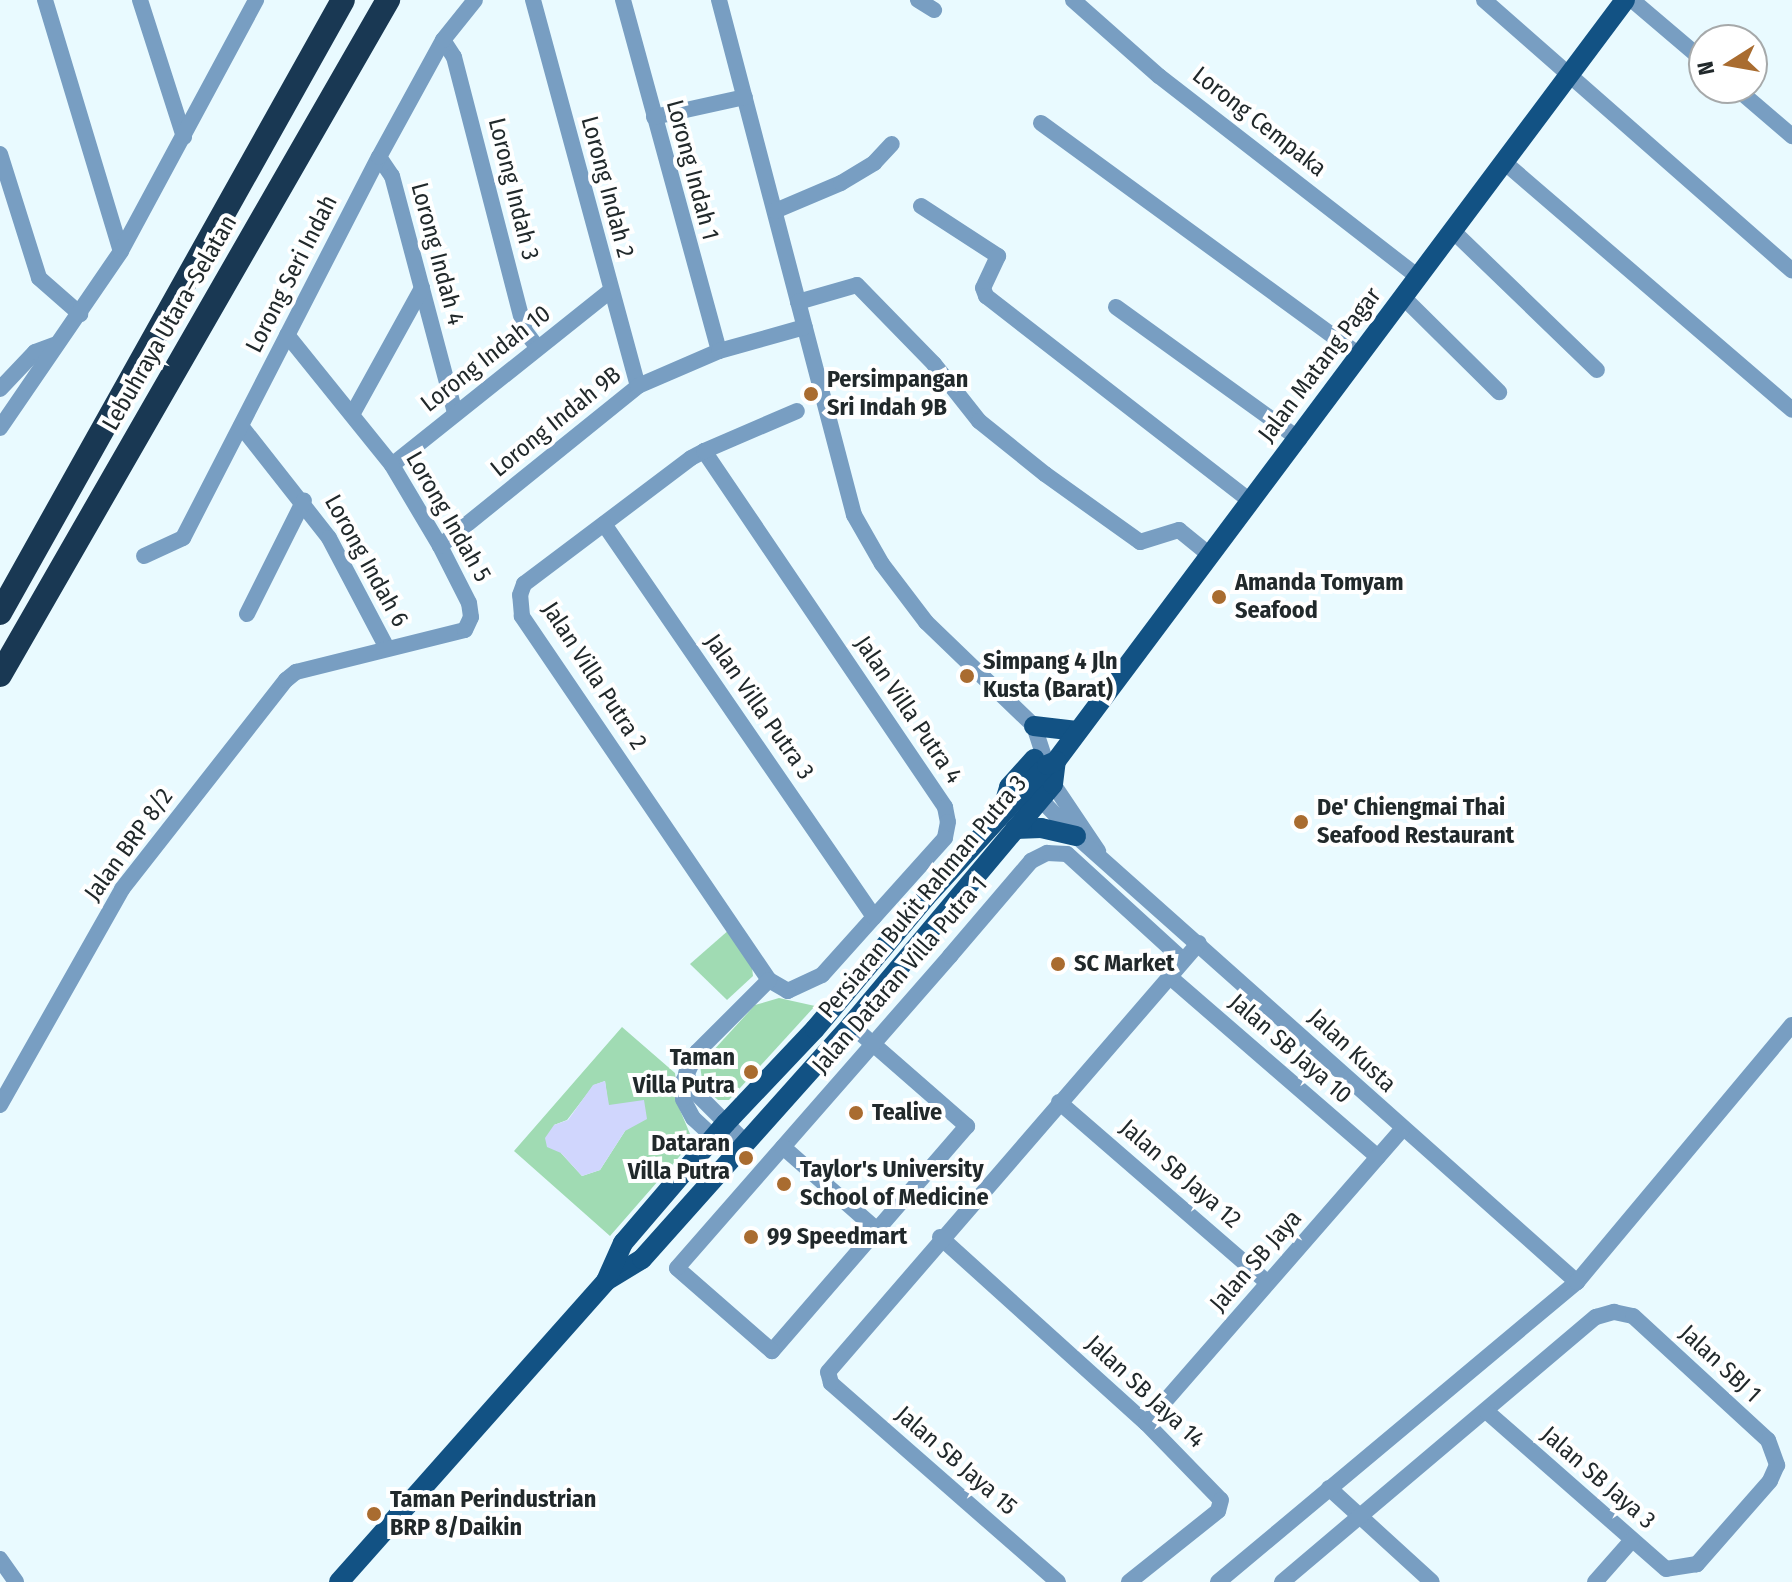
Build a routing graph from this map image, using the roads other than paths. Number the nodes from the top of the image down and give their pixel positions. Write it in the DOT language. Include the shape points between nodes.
graph roads {
  1 [pos="45,0"];
  2 [pos="140,0"];
  3 [pos="343,0"];
  4 [pos="388,0"];
  5 [pos="475,0"];
  6 [pos="533,0"];
  7 [pos="623,0"];
  8 [pos="719,0"];
  9 [pos="918,0"];
  10 [pos="1484,0"];
  11 [pos="1625,0"];
  12 [pos="1632,0"];
  13 [pos="1078,1"];
  14 [pos="253,2"];
  15 [pos="934,10"];
  16 [pos="443,40"];
  17 [pos="1688,47"];
  18 [pos="1570,74"];
  19 [pos="745,97"];
  20 [pos="1755,104"];
  21 [pos="654,117"];
  22 [pos="1041,123"];
  23 [pos="1792,136"];
  24 [pos="184,137"];
  25 [pos="892,144"];
  26 [pos="0,154"];
  27 [pos="379,157"];
  28 [pos="1504,162"];
  29 [pos="921,206"];
  30 [pos="775,211"];
  31 [pos="1453,231"];
  32 [pos="121,251"];
  33 [pos="1792,271"];
  34 [pos="1419,278"];
  35 [pos="422,288"];
  36 [pos="610,291"];
  37 [pos="1404,298"];
  38 [pos="798,302"];
  39 [pos="1116,307"];
  40 [pos="80,314"];
  41 [pos="805,327"];
  42 [pos="287,335"];
  43 [pos="59,343"];
  44 [pos="538,348"];
  45 [pos="719,351"];
  46 [pos="1360,356"];
  47 [pos="1597,370"];
  48 [pos="638,386"];
  49 [pos="0,389"];
  50 [pos="1499,392"];
  51 [pos="1792,410"];
  52 [pos="797,411"];
  53 [pos="353,413"];
  54 [pos="455,413"];
  55 [pos="241,426"];
  56 [pos="0,428"];
  57 [pos="1299,439"];
  58 [pos="704,451"];
  59 [pos="392,465"];
  60 [pos="304,500"];
  61 [pos="1250,501"];
  62 [pos="604,524"];
  63 [pos="440,546"];
  64 [pos="1209,554"];
  65 [pos="144,556"];
  66 [pos="0,613"];
  67 [pos="247,614"];
  68 [pos="387,648"];
  69 [pos="296,672"];
  70 [pos="0,675"];
  71 [pos="1028,723"];
  72 [pos="1077,731"];
  73 [pos="1045,774"];
  74 [pos="1008,824"];
  75 [pos="1076,836"];
  76 [pos="1098,851"];
  77 [pos="926,897"];
  78 [pos="956,901"];
  79 [pos="1166,912"];
  80 [pos="874,917"];
  81 [pos="1151,930"];
  82 [pos="1199,943"];
  83 [pos="1183,960"];
  84 [pos="1170,977"];
  85 [pos="769,980"];
  86 [pos="851,1025"];
  87 [pos="1792,1025"];
  88 [pos="873,1044"];
  89 [pos="1059,1102"];
  90 [pos="0,1105"];
  91 [pos="720,1130"];
  92 [pos="1402,1130"];
  93 [pos="783,1147"];
  94 [pos="739,1149"];
  95 [pos="1378,1157"];
  96 [pos="877,1230"];
  97 [pos="940,1237"];
  98 [pos="606,1281"];
  99 [pos="1577,1282"];
  100 [pos="1268,1283"];
  101 [pos="1487,1412"];
  102 [pos="1146,1423"];
  103 [pos="1329,1488"];
  104 [pos="1360,1517"];
  105 [pos="1632,1540"];
  106 [pos="0,1559"];
  107 [pos="1681,1570"];
  108 [pos="16,1582"];
  109 [pos="339,1582"];
  110 [pos="1058,1582"];
  111 [pos="1129,1582"];
  112 [pos="1218,1582"];
  113 [pos="1282,1582"];
  114 [pos="1432,1582"];
  115 [pos="1595,1582"];
  1 -- 32 [label="street"];
  2 -- 24 [label="street"];
  3 -- 66 [label="highway, Lebuhraya Utara–Selatan"];
  4 -- 70 [label="highway, Lebuhraya Utara–Selatan"];
  5 -- 16 [label="street, Lorong Seri Indah"];
  6 -- 36 [label="street, Lorong Indah 2"];
  7 -- 21 [label="street, Lorong Indah 1"];
  8 -- 19 [label="street"];
  9 -- 15 [label="street"];
  10 -- 18 [label="street"];
  11 -- 18 [label="main road, Jalan Matang Pagar"];
  12 -- 17 [label="street"];
  13 -- 34 [label="street, Lorong Cempaka" via="1159,76"];
  14 -- 24 [label="street"];
  16 -- 27 [label="street, Lorong Seri Indah"];
  16 -- 44 [label="street, Lorong Indah 3" via="454,57 525,331"];
  18 -- 28 [label="main road, Jalan Matang Pagar"];
  18 -- 33 [label="street"];
  19 -- 21 [label="street"];
  19 -- 30 [label="street"];
  20 -- 23 [label="street"];
  21 -- 45 [label="street, Lorong Indah 1"];
  22 -- 46 [label="street"];
  24 -- 32 [label="street"];
  25 -- 30 [label="street" via="874,163 841,183"];
  26 -- 40 [label="street" via="39,278"];
  27 -- 35 [label="street, Lorong Indah 4" via="392,176"];
  27 -- 42 [label="street, Lorong Seri Indah"];
  28 -- 31 [label="main road, Jalan Matang Pagar"];
  28 -- 51 [label="street"];
  29 -- 61 [label="street" via="998,256 983,288 986,296"];
  30 -- 38 [label="street"];
  31 -- 34 [label="main road, Jalan Matang Pagar"];
  31 -- 47 [label="street"];
  32 -- 40 [label="street"];
  34 -- 37 [label="main road, Jalan Matang Pagar"];
  35 -- 53 [label="street"];
  35 -- 54 [label="street, Lorong Indah 4"];
  36 -- 44 [label="street, Lorong Indah 10"];
  36 -- 48 [label="street, Lorong Indah 2"];
  37 -- 46 [label="main road, Jalan Matang Pagar"];
  37 -- 50 [label="street"];
  38 -- 41 [label="street"];
  38 -- 64 [label="street" via="857,285 934,364 979,421 1045,474 1140,542 1179,530"];
  39 -- 57 [label="street"];
  40 -- 43 [label="street"];
  41 -- 45 [label="street, Lorong Indah 9B"];
  41 -- 71 [label="street" via="861,527 926,622"];
  42 -- 53 [label="street, Lorong Indah 5"];
  42 -- 55 [label="street, Lorong Seri Indah"];
  43 -- 49 [label="street" via="35,352"];
  43 -- 56 [label="street"];
  44 -- 54 [label="street, Lorong Indah 10"];
  45 -- 48 [label="street, Lorong Indah 9B"];
  46 -- 57 [label="main road, Jalan Matang Pagar"];
  48 -- 63 [label="street, Lorong Indah 9B"];
  52 -- 58 [label="street, Jalan Villa Putra 2"];
  53 -- 59 [label="street, Lorong Indah 5"];
  54 -- 59 [label="street, Lorong Indah 10"];
  55 -- 60 [label="street, Lorong Indah 6"];
  55 -- 65 [label="street, Lorong Seri Indah" via="183,538"];
  57 -- 61 [label="main road, Jalan Matang Pagar"];
  58 -- 62 [label="street, Jalan Villa Putra 2"];
  58 -- 80 [label="street, Jalan Villa Putra 4" via="945,807 945,838"];
  59 -- 63 [label="street, Lorong Indah 5"];
  60 -- 67 [label="street"];
  60 -- 68 [label="street, Lorong Indah 6"];
  61 -- 64 [label="main road, Jalan Matang Pagar"];
  62 -- 80 [label="street, Jalan Villa Putra 3"];
  62 -- 85 [label="street, Jalan Villa Putra 2" via="524,584 522,616"];
  63 -- 68 [label="street, Lorong Indah 5" via="469,603 465,630"];
  64 -- 72 [label="main road, Jalan Matang Pagar"];
  68 -- 69 [label="street, Lorong Indah 5"];
  69 -- 90 [label="street, Jalan BRP 8/2" via="122,889"];
  71 -- 72 [label="main road"];
  71 -- 73 [label="street"];
  72 -- 73 [label="main road, Jalan Matang Pagar"];
  73 -- 74 [label="main road, Persiaran Bukit Rahman Putra 3"];
  73 -- 74 [label="main road" via="1009,787"];
  73 -- 75 [label="street, Jalan Kusta"];
  73 -- 76 [label="street, Jalan Kusta"];
  74 -- 75 [label="main road"];
  74 -- 77 [label="main road, Persiaran Bukit Rahman Putra 3"];
  74 -- 78 [label="main road, Persiaran Bukit Rahman Putra 3"];
  75 -- 76 [label="street, Jalan Kusta"];
  76 -- 79 [label="street, Jalan Kusta"];
  77 -- 78 [label="main road" via="930,908"];
  77 -- 91 [label="main road, Persiaran Bukit Rahman Putra 3" via="815,1029"];
  78 -- 86 [label="main road, Persiaran Bukit Rahman Putra 3"];
  79 -- 81 [label="street"];
  79 -- 82 [label="street, Jalan Kusta"];
  80 -- 85 [label="street, Jalan Villa Putra 4" via="822,975 801,988 779,989"];
  81 -- 83 [label="street, Jalan Dataran Villa Putra 1"];
  81 -- 88 [label="street, Jalan Dataran Villa Putra 1" via="1067,854 1047,853 1031,861"];
  82 -- 83 [label="street"];
  82 -- 92 [label="street, Jalan Kusta"];
  83 -- 84 [label="street"];
  84 -- 89 [label="street"];
  84 -- 95 [label="street, Jalan SB Jaya 10"];
  85 -- 91 [label="street" via="697,1052 685,1072 683,1099"];
  86 -- 88 [label="street"];
  86 -- 94 [label="main road, Persiaran Bukit Rahman Putra 3"];
  87 -- 99 [label="street"];
  88 -- 93 [label="street, Jalan Dataran Villa Putra 1"];
  88 -- 96 [label="street" via="967,1126"];
  89 -- 97 [label="street"];
  89 -- 100 [label="street, Jalan SB Jaya 12"];
  91 -- 94 [label="street"];
  91 -- 98 [label="main road, Persiaran Bukit Rahman Putra 3" via="623,1243"];
  92 -- 95 [label="street, Jalan SB Jaya"];
  92 -- 99 [label="street, Jalan Kusta"];
  93 -- 96 [label="street"];
  93 -- 96 [label="street, Jalan Dataran Villa Putra 1" via="677,1268 772,1351"];
  94 -- 98 [label="main road, Persiaran Bukit Rahman Putra 3" via="642,1259"];
  95 -- 100 [label="street, Jalan SB Jaya"];
  97 -- 102 [label="street, Jalan SB Jaya 14"];
  97 -- 110 [label="street, Jalan SB Jaya 15" via="828,1372 831,1383"];
  98 -- 109 [label="main road, Persiaran Bukit Rahman Putra 3"];
  99 -- 103 [label="street"];
  100 -- 102 [label="street, Jalan SB Jaya"];
  101 -- 104 [label="street"];
  101 -- 105 [label="street, Jalan SB Jaya 3"];
  101 -- 107 [label="street, Jalan SBJ 1" via="1596,1317 1614,1312 1633,1316 1768,1440 1777,1456 1770,1481 1697,1564"];
  102 -- 111 [label="street, Jalan SB Jaya 14" via="1222,1504"];
  103 -- 104 [label="street"];
  103 -- 112 [label="street"];
  104 -- 113 [label="street"];
  104 -- 114 [label="street"];
  105 -- 107 [label="street, Jalan SB Jaya 3" via="1666,1569"];
  105 -- 115 [label="street"];
  106 -- 108 [label="street"];
}
